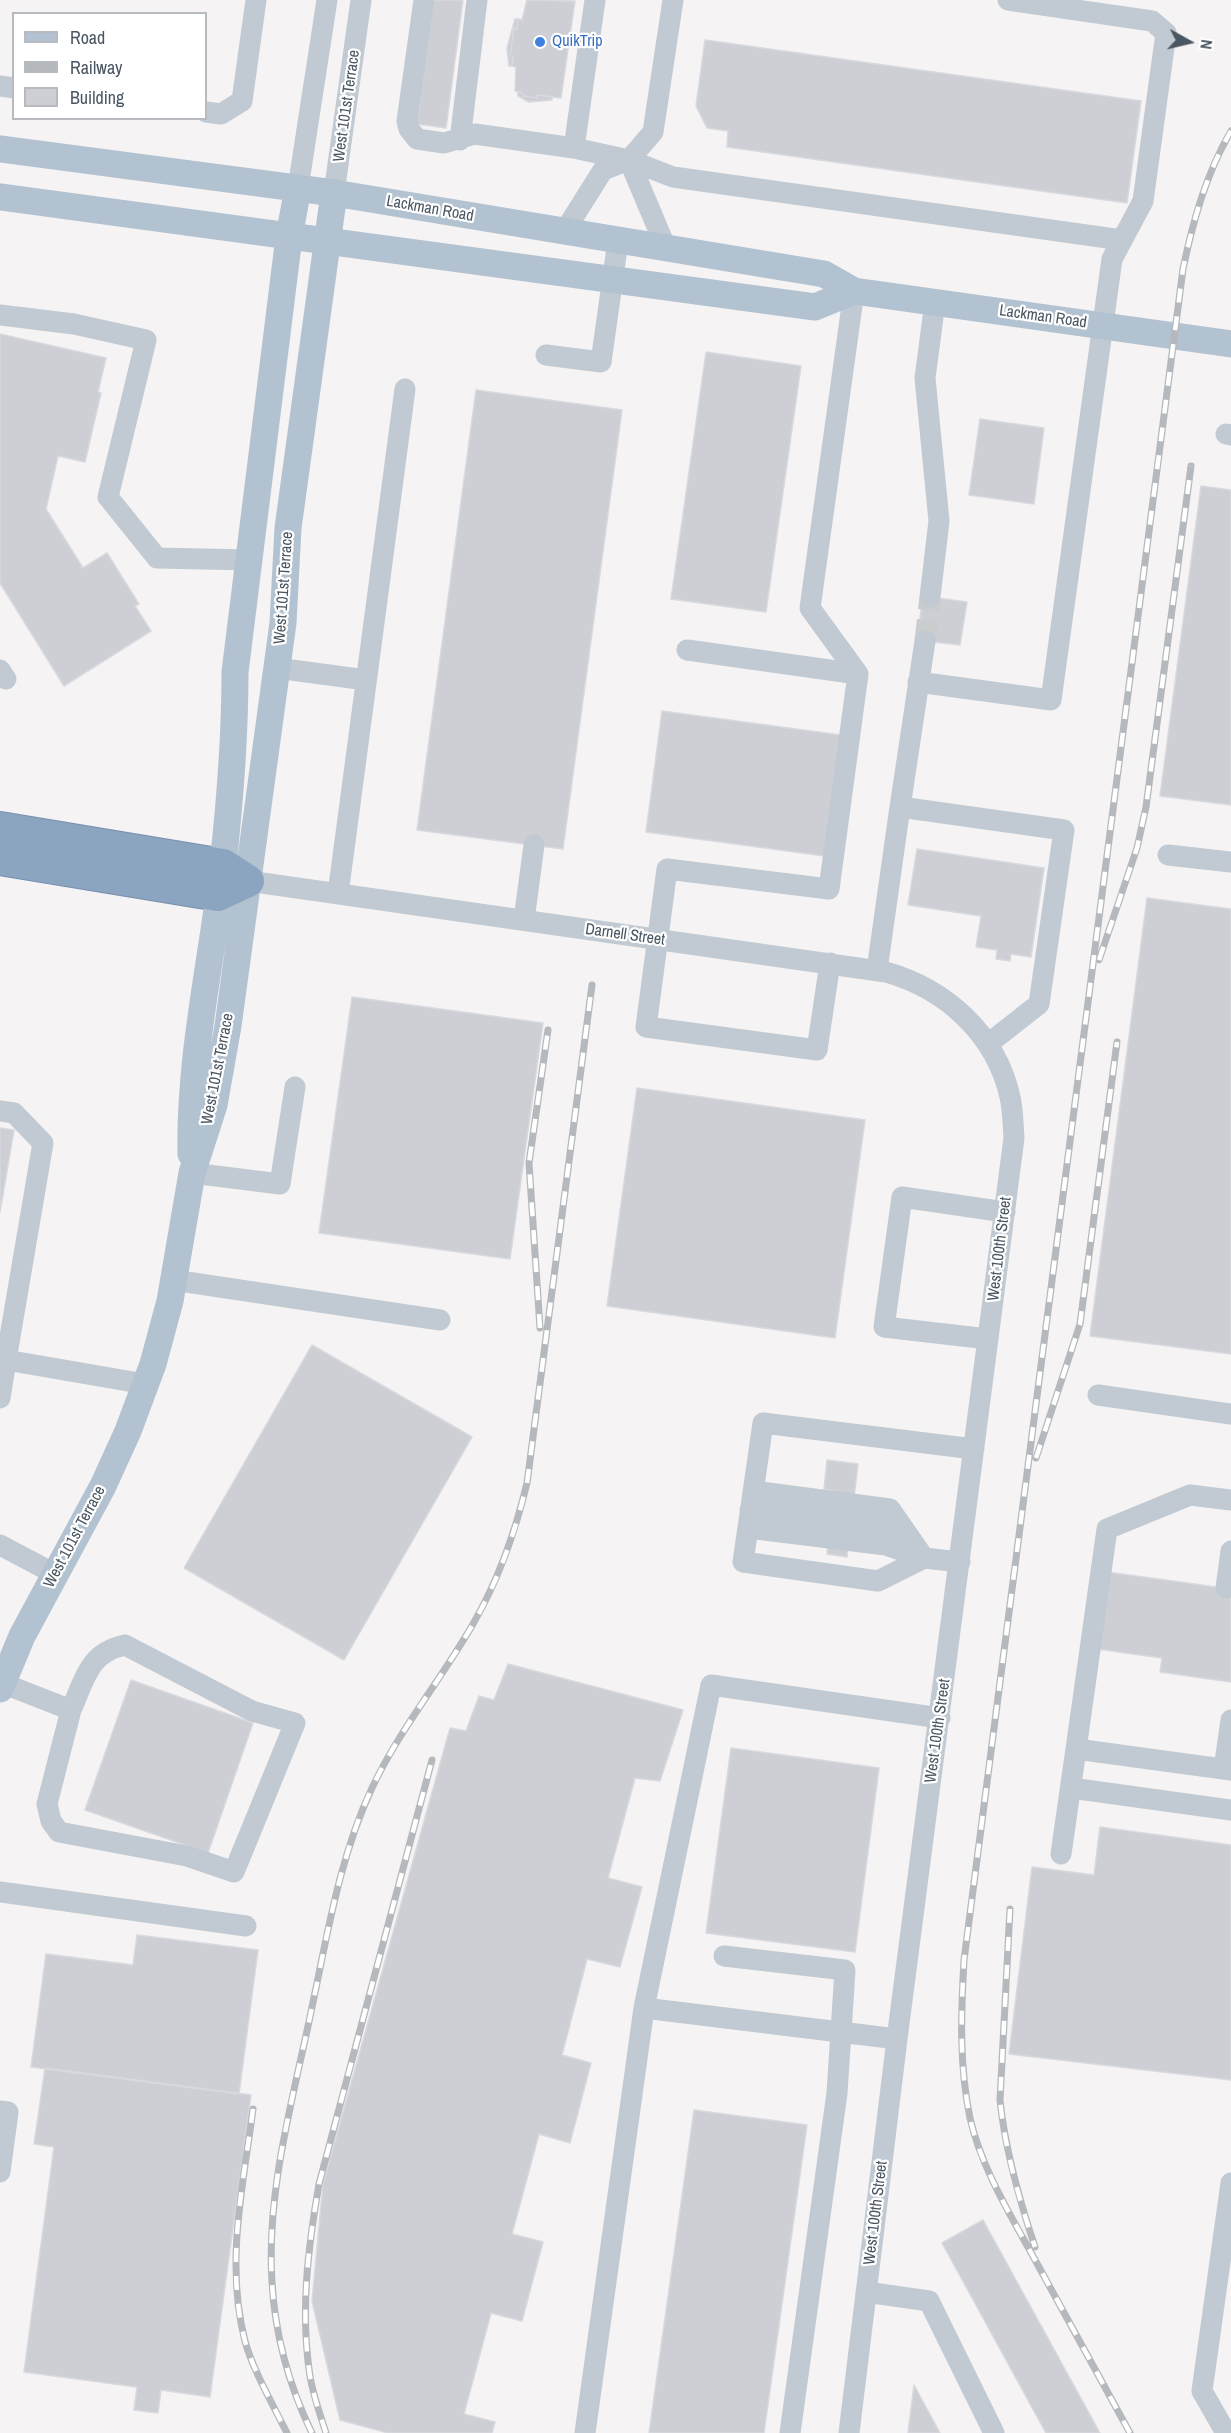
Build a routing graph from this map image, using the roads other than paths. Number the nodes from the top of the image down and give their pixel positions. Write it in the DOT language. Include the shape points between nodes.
graph roads {
  1 [pos="256,0"];
  2 [pos="327,0"];
  3 [pos="361,0"];
  4 [pos="424,0"];
  5 [pos="477,0"];
  6 [pos="595,0"];
  7 [pos="673,0"];
  8 [pos="1008,0"];
  9 [pos="207,112"];
  10 [pos="460,140"];
  11 [pos="574,148"];
  12 [pos="0,149"];
  13 [pos="629,160"];
  14 [pos="93,161"];
  15 [pos="0,167"];
  16 [pos="298,188"];
  17 [pos="334,193"];
  18 [pos="0,197"];
  19 [pos="564,232"];
  20 [pos="289,237"];
  21 [pos="1122,240"];
  22 [pos="618,241"];
  23 [pos="327,242"];
  24 [pos="666,248"];
  25 [pos="611,280"];
  26 [pos="854,291"];
  27 [pos="935,302"];
  28 [pos="0,315"];
  29 [pos="1103,325"];
  30 [pos="1231,344"];
  31 [pos="546,355"];
  32 [pos="405,389"];
  33 [pos="249,560"];
  34 [pos="930,597"];
  35 [pos="925,641"];
  36 [pos="687,650"];
  37 [pos="277,668"];
  38 [pos="858,674"];
  39 [pos="366,680"];
  40 [pos="918,682"];
  41 [pos="900,807"];
  42 [pos="0,828"];
  43 [pos="534,845"];
  44 [pos="1168,855"];
  45 [pos="0,859"];
  46 [pos="1231,862"];
  47 [pos="236,873"];
  48 [pos="338,894"];
  49 [pos="218,895"];
  50 [pos="524,920"];
  51 [pos="657,939"];
  52 [pos="830,963"];
  53 [pos="878,970"];
  54 [pos="986,1039"];
  55 [pos="295,1087"];
  56 [pos="0,1111"];
  57 [pos="192,1173"];
  58 [pos="1005,1212"];
  59 [pos="173,1280"];
  60 [pos="440,1320"];
  61 [pos="988,1339"];
  62 [pos="6,1360"];
  63 [pos="146,1384"];
  64 [pos="1098,1395"];
  65 [pos="0,1398"];
  66 [pos="1231,1414"];
  67 [pos="974,1449"];
  68 [pos="1231,1500"];
  69 [pos="750,1510"];
  70 [pos="0,1545"];
  71 [pos="1231,1551"];
  72 [pos="924,1558"];
  73 [pos="960,1562"];
  74 [pos="55,1574"];
  75 [pos="1226,1588"];
  76 [pos="1,1686"];
  77 [pos="71,1710"];
  78 [pos="940,1718"];
  79 [pos="1231,1720"];
  80 [pos="1076,1749"];
  81 [pos="1228,1769"];
  82 [pos="1071,1788"];
  83 [pos="1231,1810"];
  84 [pos="1061,1854"];
  85 [pos="0,1892"];
  86 [pos="246,1926"];
  87 [pos="724,1956"];
  88 [pos="644,2008"];
  89 [pos="840,2031"];
  90 [pos="897,2039"];
  91 [pos="0,2111"];
  92 [pos="0,2172"];
  93 [pos="1231,2183"];
  94 [pos="866,2292"];
  95 [pos="585,2433"];
  96 [pos="790,2433"];
  97 [pos="849,2433"];
  98 [pos="994,2433"];
  99 [pos="1226,2433"];
  1 -- 9 [label="street" via="242,101 220,114"];
  2 -- 16 [label="street, West 101st Terrace"];
  3 -- 17 [label="street, West 101st Terrace"];
  4 -- 10 [label="street" via="409,129 417,139 444,143"];
  5 -- 10 [label="street"];
  6 -- 11 [label="street"];
  7 -- 13 [label="street" via="653,132"];
  8 -- 21 [label="street" via="1152,21 1166,33 1143,201"];
  10 -- 11 [label="street" via="475,134"];
  11 -- 13 [label="street"];
  12 -- 14 [label="main road, Lackman Road"];
  13 -- 19 [label="street" via="603,170"];
  13 -- 21 [label="street" via="673,177"];
  13 -- 24 [label="street"];
  14 -- 15 [label="main road" via="57,173"];
  14 -- 16 [label="main road, Lackman Road"];
  16 -- 17 [label="main road, Lackman Road"];
  16 -- 20 [label="main road, West 101st Terrace"];
  17 -- 19 [label="main road, Lackman Road"];
  17 -- 23 [label="main road, West 101st Terrace"];
  18 -- 20 [label="main road"];
  19 -- 22 [label="main road, Lackman Road"];
  20 -- 23 [label="main road"];
  20 -- 33 [label="main road, West 101st Terrace"];
  21 -- 29 [label="street" via="1112,259"];
  22 -- 24 [label="main road, Lackman Road"];
  22 -- 25 [label="street"];
  23 -- 25 [label="main road"];
  23 -- 37 [label="main road, West 101st Terrace" via="288,528"];
  24 -- 26 [label="main road, Lackman Road" via="824,274"];
  25 -- 26 [label="main road" via="815,307"];
  25 -- 31 [label="street" via="601,362"];
  26 -- 27 [label="main road, Lackman Road"];
  26 -- 38 [label="street" via="810,608"];
  27 -- 29 [label="main road, Lackman Road"];
  27 -- 34 [label="street" via="925,378 939,521"];
  28 -- 33 [label="street" via="75,324 146,340 108,497 157,558"];
  29 -- 30 [label="main road, Lackman Road"];
  29 -- 40 [label="street" via="1051,700"];
  32 -- 39 [label="street"];
  33 -- 47 [label="main road, West 101st Terrace" via="235,672"];
  35 -- 40 [label="street"];
  36 -- 38 [label="street"];
  37 -- 39 [label="street"];
  37 -- 47 [label="main road, West 101st Terrace"];
  38 -- 51 [label="street" via="829,889 667,869"];
  39 -- 48 [label="street"];
  40 -- 41 [label="street"];
  41 -- 53 [label="street"];
  41 -- 54 [label="street" via="1064,830 1039,1004"];
  42 -- 47 [label="highway"];
  43 -- 50 [label="street"];
  44 -- 46 [label="street"];
  45 -- 49 [label="highway"];
  47 -- 48 [label="street, Darnell Street"];
  47 -- 49 [label="highway"];
  47 -- 57 [label="main road, West 101st Terrace" via="214,1105"];
  48 -- 50 [label="street, Darnell Street"];
  49 -- 57 [label="main road, West 101st Terrace" via="190,1105"];
  50 -- 51 [label="street, Darnell Street"];
  51 -- 52 [label="street, Darnell Street"];
  51 -- 52 [label="street" via="646,1028 817,1050"];
  52 -- 53 [label="street, Darnell Street"];
  53 -- 54 [label="street, Darnell Street" via="908,978 940,994"];
  54 -- 58 [label="street, West 100th Street" via="1011,1098 1014,1138"];
  55 -- 57 [label="street" via="280,1184"];
  56 -- 62 [label="street" via="14,1113 43,1143"];
  57 -- 59 [label="main road, West 101st Terrace"];
  58 -- 61 [label="street, West 100th Street"];
  58 -- 61 [label="street" via="902,1197 884,1327"];
  59 -- 60 [label="street"];
  59 -- 63 [label="main road, West 101st Terrace"];
  61 -- 67 [label="street, West 100th Street"];
  62 -- 63 [label="street"];
  62 -- 65 [label="street"];
  63 -- 74 [label="main road, West 101st Terrace" via="103,1486"];
  64 -- 66 [label="street"];
  67 -- 69 [label="street" via="763,1423"];
  67 -- 73 [label="street, West 100th Street"];
  68 -- 80 [label="street" via="1190,1495 1107,1529"];
  69 -- 72 [label="street"];
  69 -- 72 [label="street" via="890,1509"];
  69 -- 72 [label="street" via="743,1562 878,1581"];
  70 -- 74 [label="street"];
  71 -- 75 [label="street"];
  72 -- 73 [label="street"];
  73 -- 78 [label="street, West 100th Street"];
  74 -- 76 [label="main road, West 101st Terrace"];
  76 -- 77 [label="street"];
  77 -- 77 [label="street" via="47,1804 51,1821 59,1832 187,1857 234,1872 295,1723 252,1711 125,1645 96,1657"];
  78 -- 88 [label="street" via="711,1685"];
  78 -- 90 [label="street, West 100th Street"];
  79 -- 81 [label="street"];
  80 -- 81 [label="street"];
  80 -- 82 [label="street"];
  82 -- 83 [label="street"];
  82 -- 84 [label="street"];
  85 -- 86 [label="street"];
  87 -- 89 [label="street" via="845,1970"];
  88 -- 89 [label="street"];
  88 -- 95 [label="street"];
  89 -- 90 [label="street"];
  89 -- 96 [label="street" via="837,2093"];
  90 -- 94 [label="street, West 100th Street"];
  91 -- 92 [label="street" via="8,2112"];
  93 -- 99 [label="street" via="1202,2391"];
  94 -- 97 [label="street, West 100th Street"];
  94 -- 98 [label="street" via="929,2301"];
}
